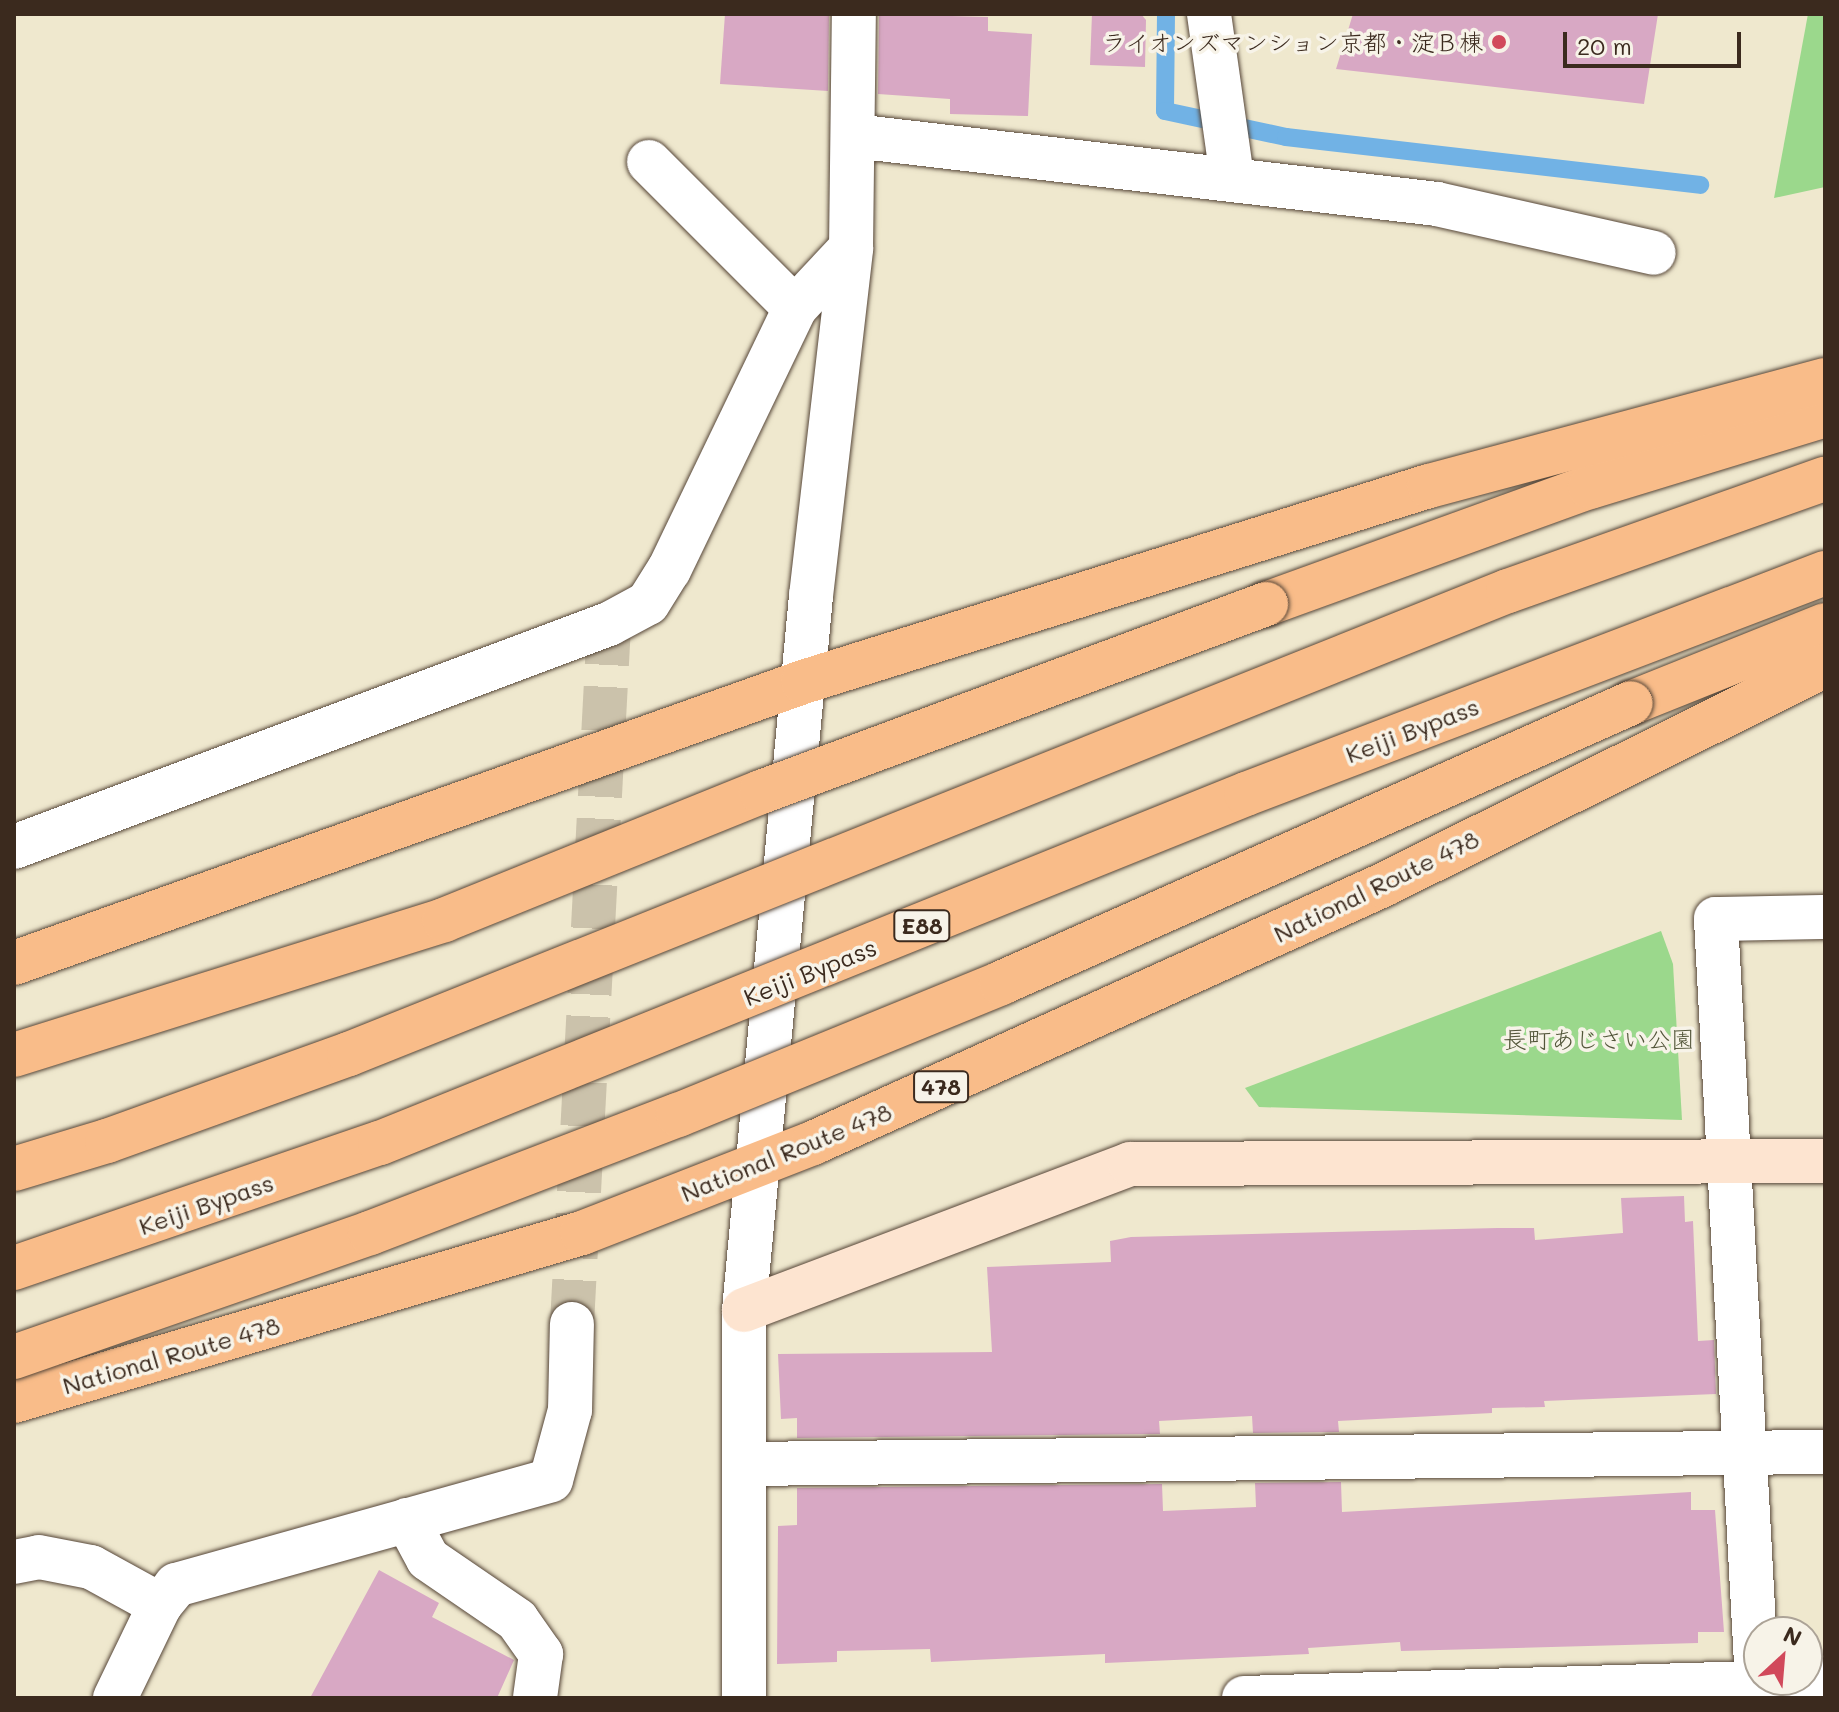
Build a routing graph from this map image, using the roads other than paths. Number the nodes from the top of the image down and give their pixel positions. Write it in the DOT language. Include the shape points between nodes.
graph roads {
  1 [pos="854,14"];
  2 [pos="1209,14"];
  3 [pos="854,136"];
  4 [pos="649,162"];
  5 [pos="1232,178"];
  6 [pos="851,248"];
  7 [pos="1654,253"];
  8 [pos="795,308"];
  9 [pos="1825,380"];
  10 [pos="1825,415"];
  11 [pos="1825,479"];
  12 [pos="1825,573"];
  13 [pos="1825,625"];
  14 [pos="1825,666"];
  15 [pos="803,682"];
  16 [pos="14,847"];
  17 [pos="1825,917"];
  18 [pos="14,963"];
  19 [pos="14,1055"];
  20 [pos="1825,1161"];
  21 [pos="1730,1162"];
  22 [pos="754,1167"];
  23 [pos="14,1169"];
  24 [pos="14,1268"];
  25 [pos="744,1310"];
  26 [pos="572,1324"];
  27 [pos="14,1357"];
  28 [pos="14,1401"];
  29 [pos="1825,1452"];
  30 [pos="1745,1453"];
  31 [pos="744,1464"];
  32 [pos="407,1520"];
  33 [pos="14,1562"];
  34 [pos="160,1605"];
  35 [pos="1754,1616"];
  36 [pos="1743,1682"];
  37 [pos="115,1698"];
  38 [pos="535,1698"];
  39 [pos="744,1698"];
  40 [pos="1244,1698"];
  1 -- 3 [label="street"];
  2 -- 5 [label="street"];
  3 -- 5 [label="street"];
  3 -- 6 [label="street"];
  4 -- 8 [label="street"];
  5 -- 7 [label="street" via="1437,204"];
  6 -- 8 [label="street"];
  6 -- 15 [label="street"];
  8 -- 16 [label="street" via="669,570 648,603 609,624"];
  9 -- 15 [label="highway" via="1429,486"];
  10 -- 19 [label="highway, bridge" via="1590,487 1266,604 761,792 444,920"];
  11 -- 23 [label="highway, bridge" via="1437,619 349,1054"];
  12 -- 24 [label="highway, Keiji Bypass / E88, bridge" via="1260,788 380,1143"];
  13 -- 27 [label="highway, bridge" via="1631,703 1001,983 678,1115 370,1233"];
  14 -- 22 [label="highway, National Route 478 / 478" via="1128,1004"];
  15 -- 18 [label="highway"];
  15 -- 22 [label="street"];
  17 -- 21 [label="street" via="1716,919"];
  20 -- 21 [label="street"];
  21 -- 25 [label="street" via="1130,1164"];
  21 -- 30 [label="street"];
  22 -- 25 [label="street"];
  22 -- 28 [label="highway, National Route 478 / 478" via="582,1233"];
  25 -- 31 [label="street"];
  26 -- 32 [label="street" via="570,1410 551,1480"];
  29 -- 30 [label="street"];
  30 -- 31 [label="street"];
  30 -- 35 [label="street"];
  31 -- 39 [label="street"];
  32 -- 34 [label="street" via="176,1585"];
  32 -- 38 [label="street" via="428,1559 517,1620 541,1654"];
  33 -- 34 [label="street" via="39,1557 91,1567"];
  34 -- 37 [label="street"];
  36 -- 40 [label="street"];
}
